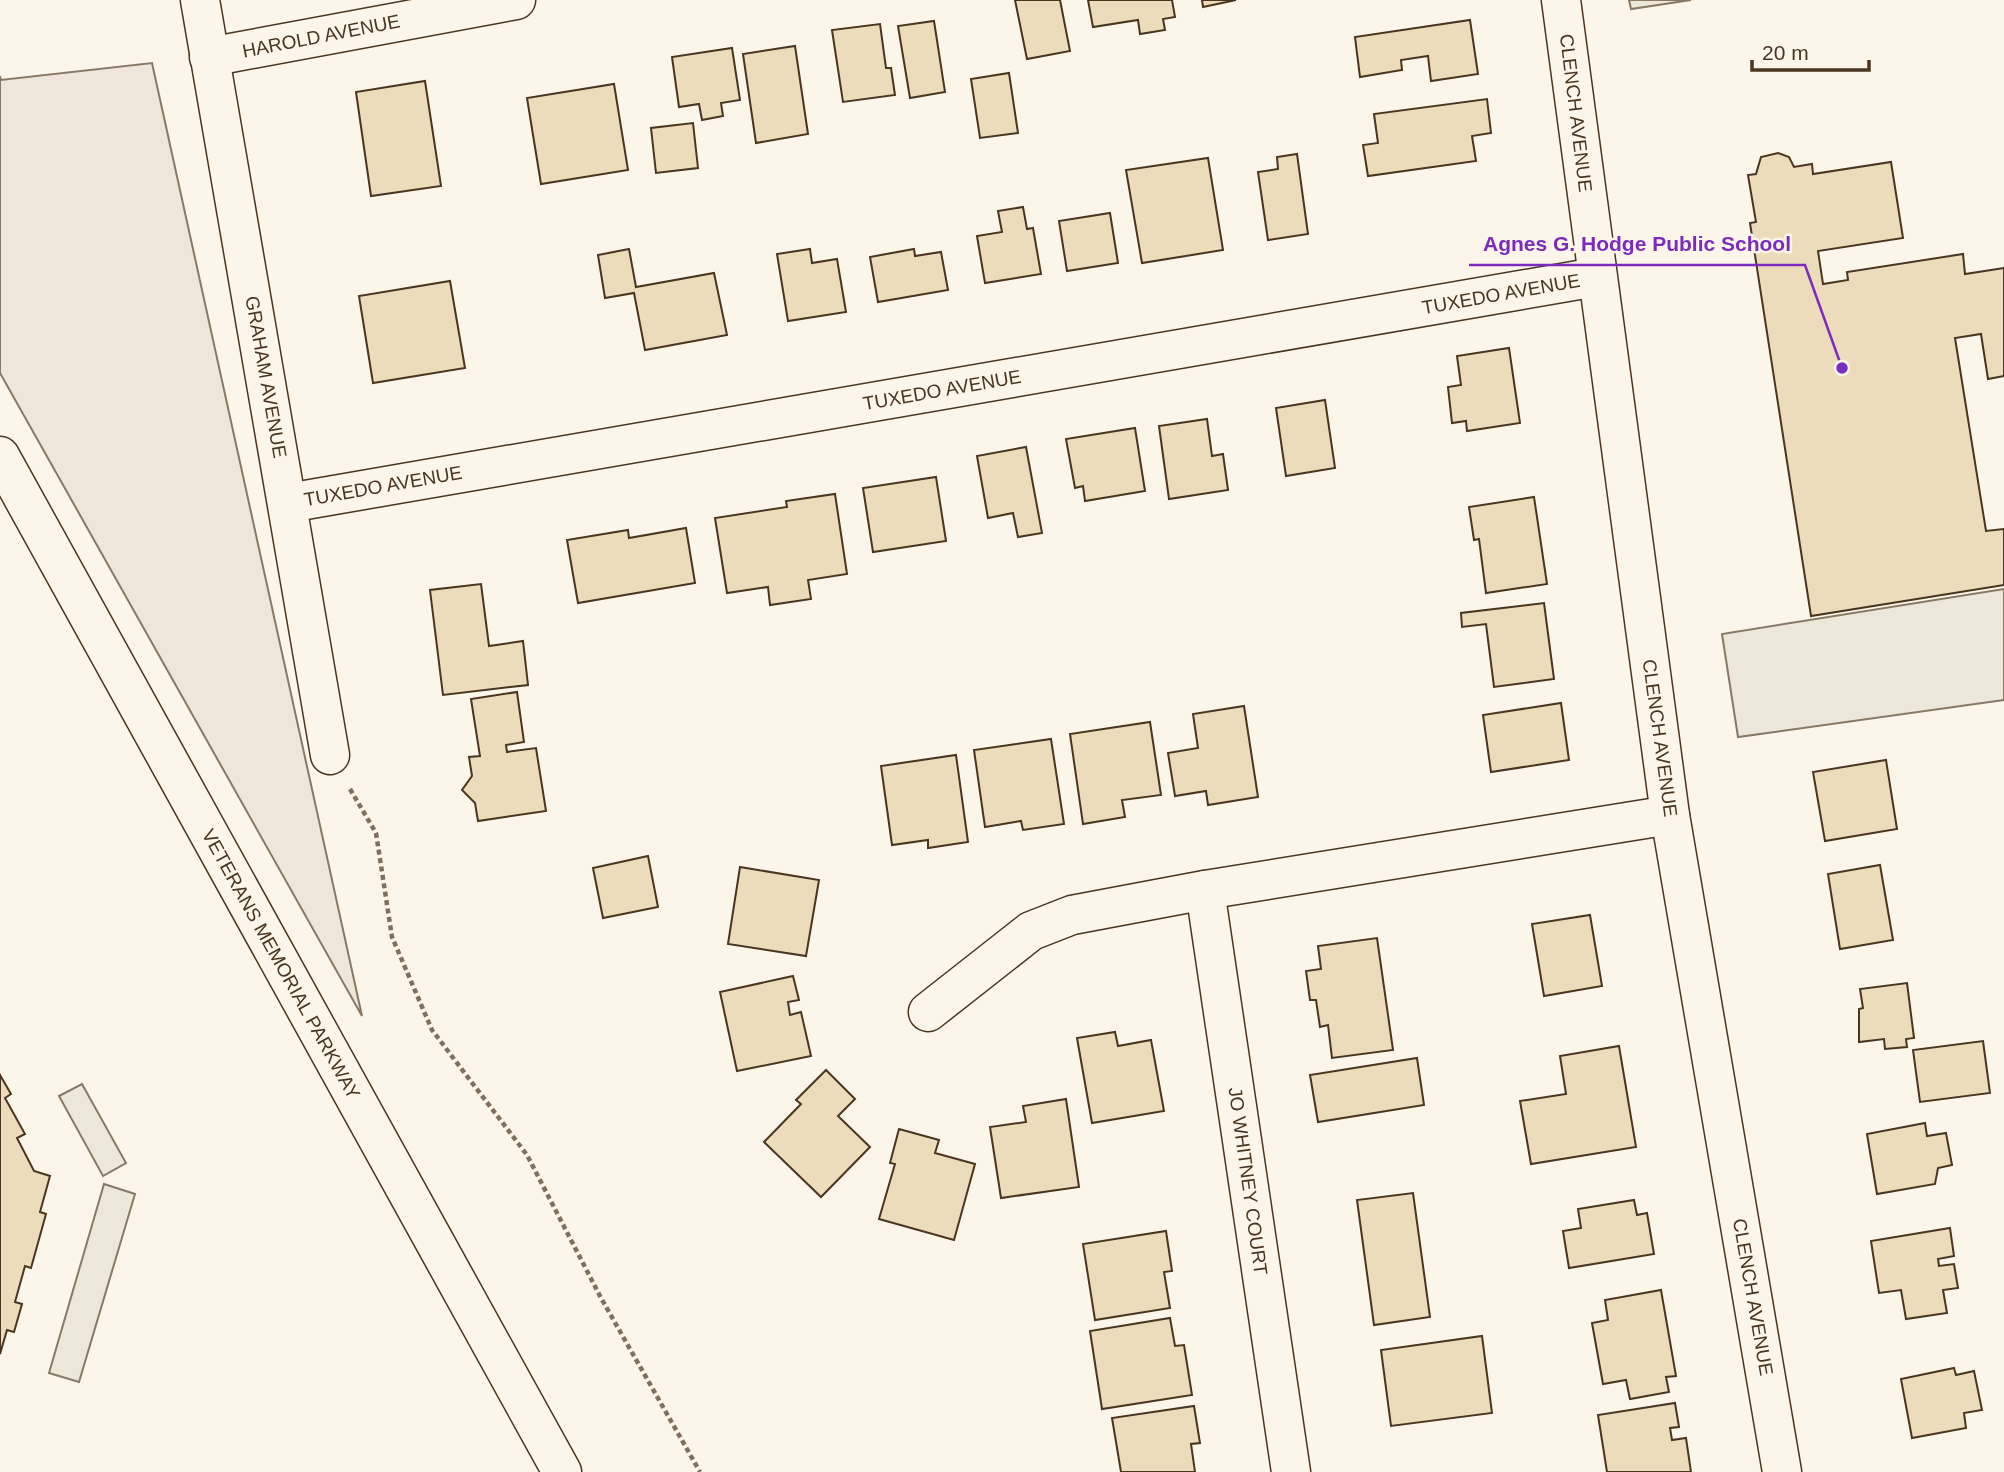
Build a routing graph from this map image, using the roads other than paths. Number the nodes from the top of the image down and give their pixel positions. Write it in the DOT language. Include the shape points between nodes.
graph roads {
  1 [pos="200,0"];
  2 [pos="516,0"];
  3 [pos="1561,0"];
  4 [pos="209,57"];
  5 [pos="1596,277"];
  6 [pos="0,456"];
  7 [pos="288,503"];
  8 [pos="330,755"];
  9 [pos="1670,815"];
  10 [pos="1205,890"];
  11 [pos="928,1012"];
  12 [pos="562,1472"];
  13 [pos="1291,1472"];
  14 [pos="1783,1472"];
  1 -- 4 [label="street, GRAHAM AVENUE"];
  2 -- 4 [label="street, HAROLD AVENUE"];
  3 -- 5 [label="street, CLENCH AVENUE"];
  4 -- 7 [label="street, GRAHAM AVENUE"];
  5 -- 7 [label="street, TUXEDO AVENUE"];
  5 -- 9 [label="street, CLENCH AVENUE"];
  6 -- 12 [label="street, VETERANS MEMORIAL PARKWAY"];
  7 -- 8 [label="street, GRAHAM AVENUE"];
  9 -- 10 [label="street"];
  9 -- 14 [label="street, CLENCH AVENUE"];
  10 -- 11 [label="street" via="1072,915 1031,931"];
  10 -- 13 [label="street, JO WHITNEY COURT"];
}
